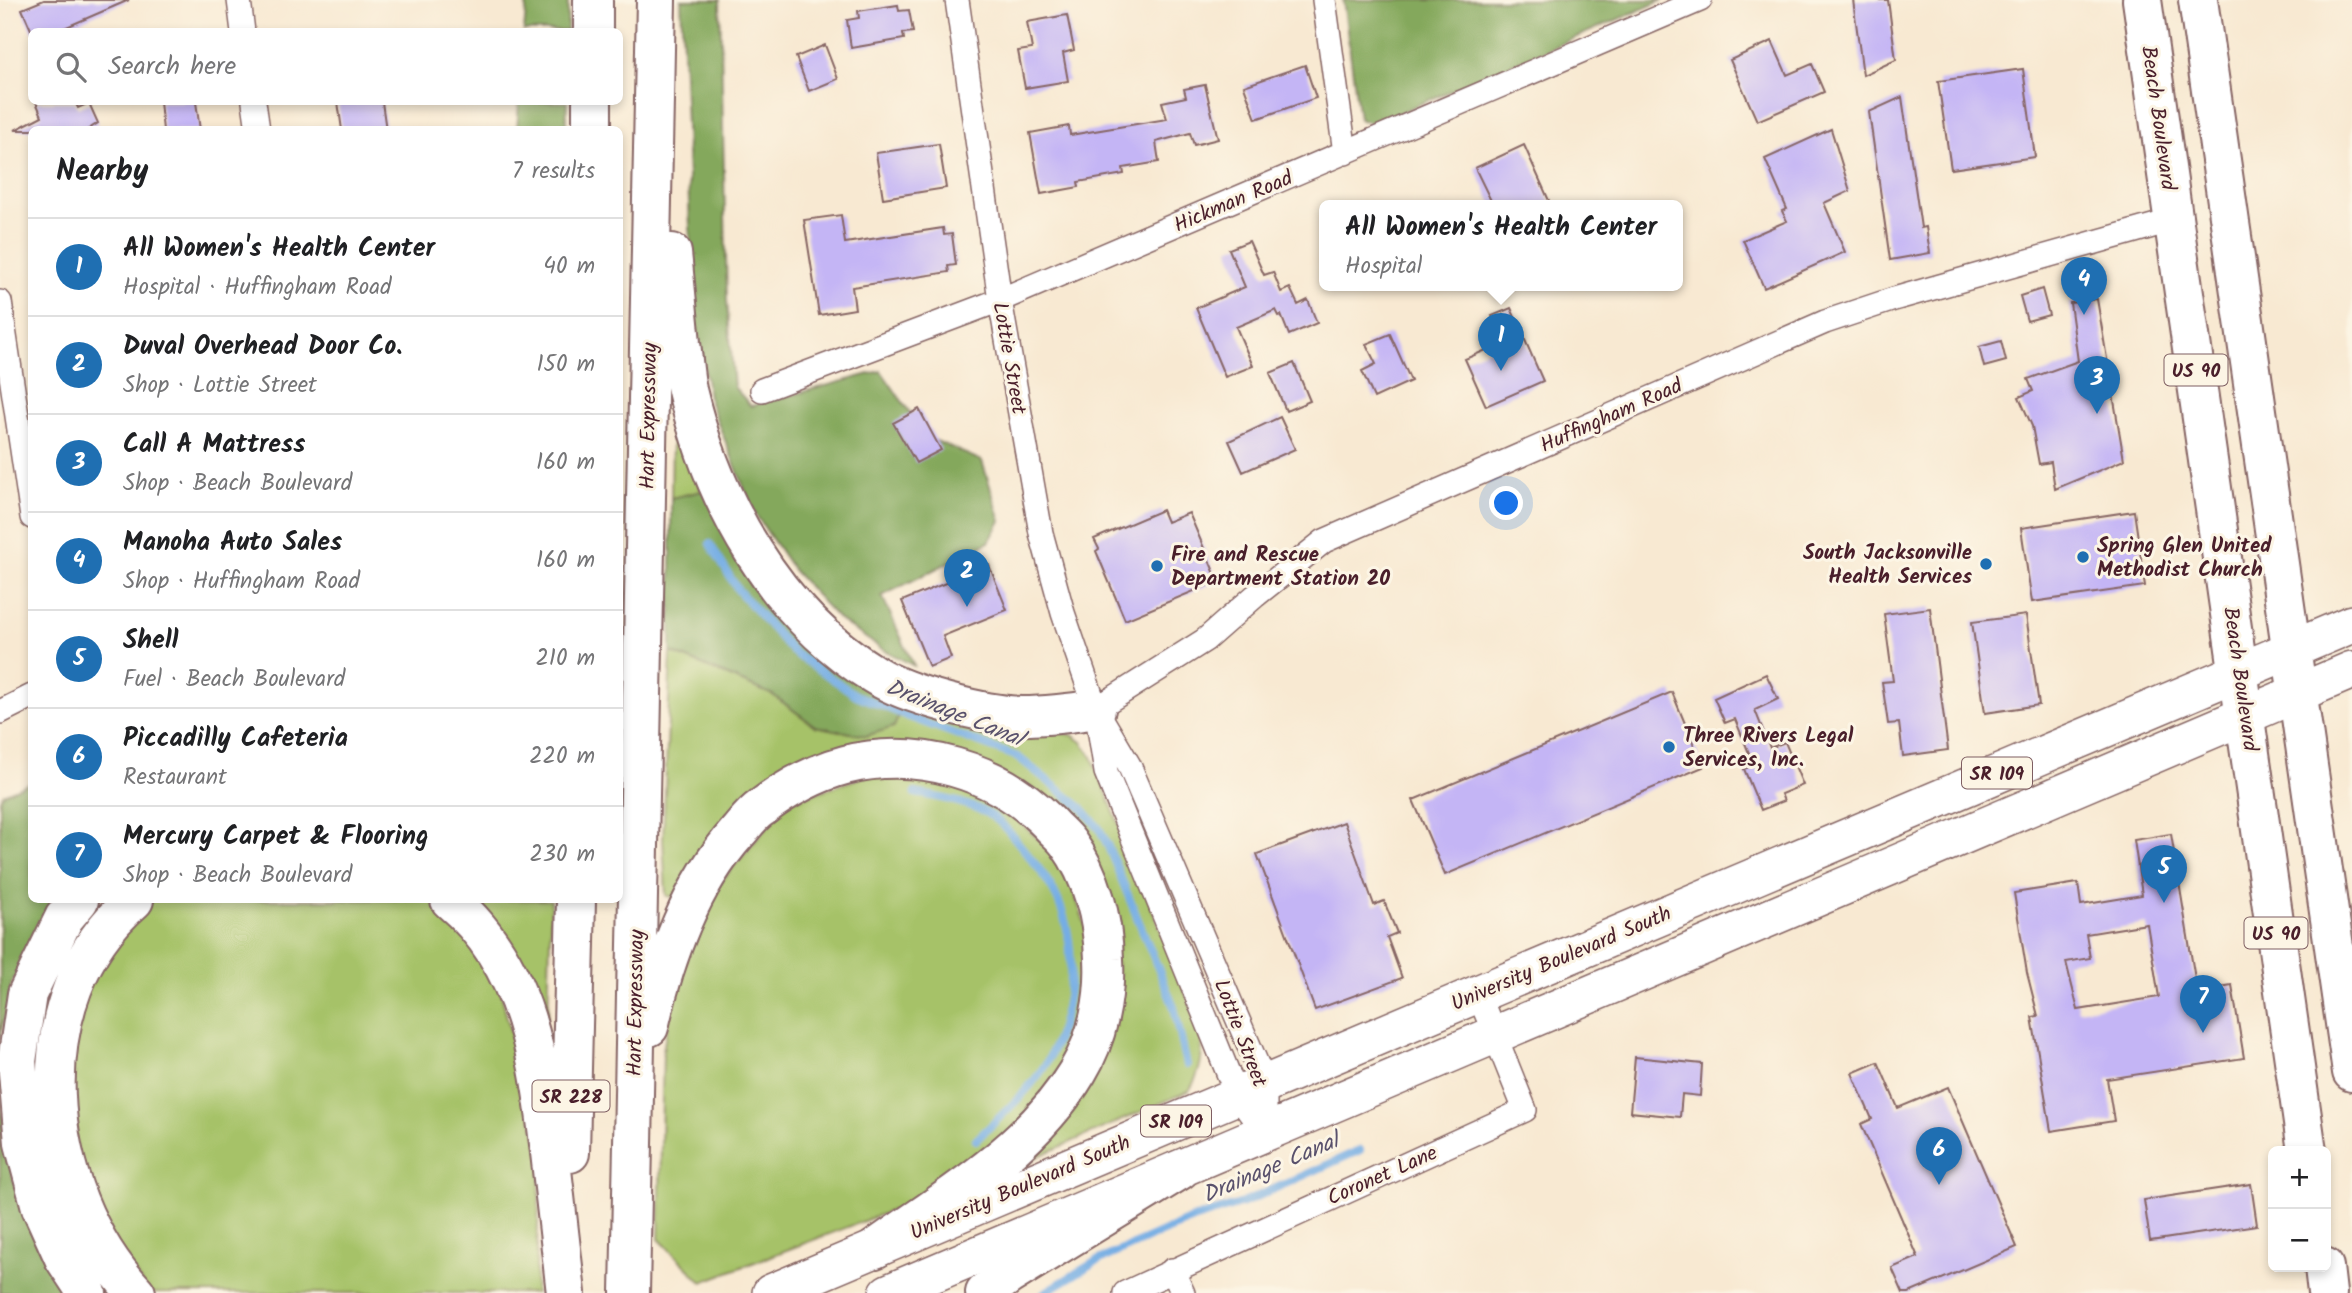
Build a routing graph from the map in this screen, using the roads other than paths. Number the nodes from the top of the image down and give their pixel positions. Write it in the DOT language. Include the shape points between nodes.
graph roads {
  1 [pos="239,0"];
  2 [pos="593,0"];
  3 [pos="656,0"];
  4 [pos="957,0"];
  5 [pos="1324,0"];
  6 [pos="1700,0"];
  7 [pos="2141,0"];
  8 [pos="2198,0"];
  9 [pos="242,28"];
  10 [pos="593,28"];
  11 [pos="654,76"];
  12 [pos="254,105"];
  13 [pos="593,105"];
  14 [pos="257,126"];
  15 [pos="592,126"];
  16 [pos="1345,153"];
  17 [pos="2174,220"];
  18 [pos="1000,300"];
  19 [pos="0,302"];
  20 [pos="762,390"];
  21 [pos="28,490"];
  22 [pos="2352,624"];
  23 [pos="2291,649"];
  24 [pos="2352,670"];
  25 [pos="2240,671"];
  26 [pos="2297,692"];
  27 [pos="28,698"];
  28 [pos="1096,709"];
  29 [pos="0,712"];
  30 [pos="2246,714"];
  31 [pos="76,903"];
  32 [pos="130,903"];
  33 [pos="454,903"];
  34 [pos="576,903"];
  35 [pos="1478,993"];
  36 [pos="1494,1035"];
  37 [pos="2352,1072"];
  38 [pos="1251,1089"];
  39 [pos="633,1101"];
  40 [pos="1265,1134"];
  41 [pos="2306,1146"];
  42 [pos="1181,1170"];
  43 [pos="875,1249"];
  44 [pos="1172,1270"];
  45 [pos="2325,1272"];
  46 [pos="630,1282"];
  47 [pos="88,1293"];
  48 [pos="136,1293"];
  49 [pos="566,1293"];
  50 [pos="771,1293"];
  51 [pos="888,1293"];
  52 [pos="985,1293"];
  53 [pos="1125,1293"];
  54 [pos="1183,1293"];
  55 [pos="2328,1293"];
  1 -- 9 [label="street"];
  2 -- 10 [label="highway"];
  3 -- 11 [label="highway, Hart Expressway / SR 228"];
  4 -- 18 [label="street, Lottie Street"];
  5 -- 16 [label="street"];
  6 -- 16 [label="street, Hickman Road"];
  7 -- 17 [label="highway, Beach Boulevard / US 90"];
  8 -- 23 [label="highway, US 90"];
  11 -- 28 [label="highway" via="687,388 704,449 724,495 774,582 842,651 876,676 914,692 1018,716"];
  11 -- 39 [label="highway, Hart Expressway / SR 228"];
  12 -- 14 [label="street"];
  13 -- 15 [label="highway"];
  16 -- 18 [label="street, Hickman Road"];
  17 -- 25 [label="highway, Beach Boulevard / US 90"];
  17 -- 28 [label="street, Huffingham Road" via="1825,322 1324,541 1205,640"];
  18 -- 20 [label="street, Hickman Road"];
  18 -- 28 [label="street, Lottie Street" via="1041,533"];
  19 -- 21 [label="street"];
  22 -- 23 [label="main road, University Boulevard South / SR 109"];
  23 -- 25 [label="main road, University Boulevard South / SR 109"];
  23 -- 26 [label="highway, US 90"];
  24 -- 26 [label="main road, SR 109"];
  25 -- 30 [label="highway, Beach Boulevard / US 90"];
  25 -- 35 [label="main road, University Boulevard South / SR 109"];
  26 -- 30 [label="main road, SR 109"];
  26 -- 37 [label="highway, US 90"];
  27 -- 29 [label="street"];
  28 -- 38 [label="street, Lottie Street" via="1129,765"];
  28 -- 38 [label="street, Lottie Street" via="1106,772"];
  30 -- 36 [label="main road, SR 109"];
  30 -- 41 [label="highway, Beach Boulevard / US 90"];
  31 -- 47 [label="highway" via="64,918 27,994 17,1061 24,1143 41,1207 64,1258"];
  32 -- 48 [label="highway" via="92,948 74,982 61,1026 55,1077 58,1129 73,1184 94,1235"];
  33 -- 49 [label="highway" via="468,914 504,966 530,1028 542,1082"];
  34 -- 49 [label="highway, SR 228"];
  35 -- 36 [label="street, Coronet Lane"];
  35 -- 38 [label="main road, University Boulevard South / SR 109"];
  36 -- 40 [label="main road, SR 109"];
  36 -- 44 [label="street, Coronet Lane" via="1525,1111"];
  38 -- 40 [label="street, Lottie Street"];
  38 -- 43 [label="main road, University Boulevard South / SR 109"];
  39 -- 43 [label="highway" via="656,999 676,937 722,850 758,809 801,782 845,765 899,759 953,765 995,782 1034,808 1068,843 1089,884 1103,930 1106,982 1097,1031 1079,1070 1017,1147"];
  39 -- 46 [label="highway, Hart Expressway / SR 228"];
  40 -- 42 [label="main road, SR 109"];
  42 -- 51 [label="main road, SR 109"];
  42 -- 52 [label="highway"];
  43 -- 50 [label="main road, University Boulevard South / SR 109"];
  44 -- 53 [label="street, Coronet Lane"];
  44 -- 54 [label="street"];
  45 -- 55 [label="highway"];
}
